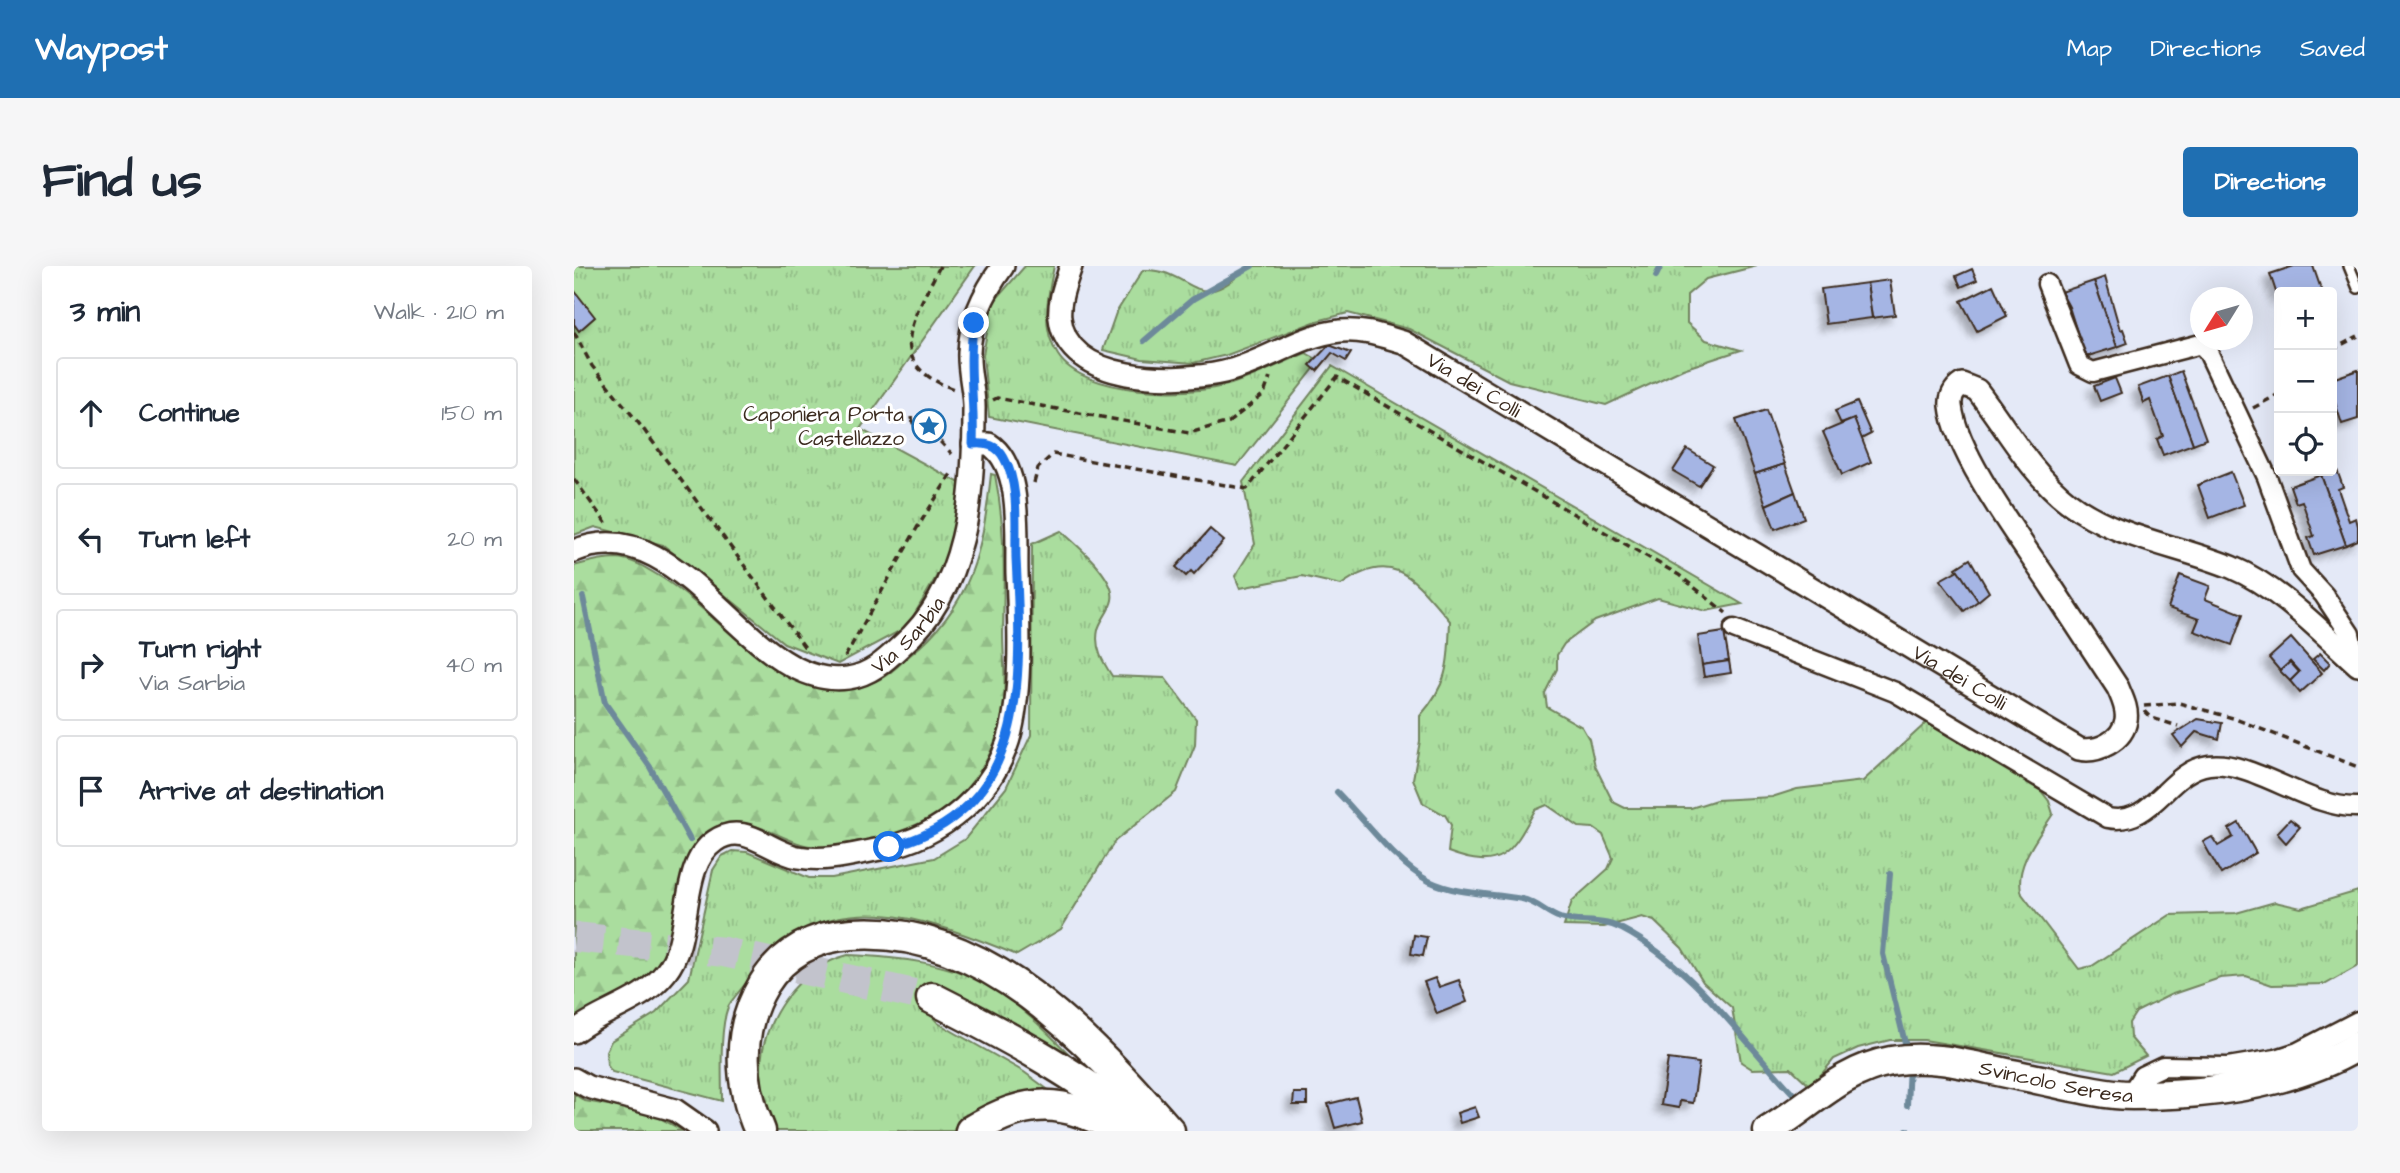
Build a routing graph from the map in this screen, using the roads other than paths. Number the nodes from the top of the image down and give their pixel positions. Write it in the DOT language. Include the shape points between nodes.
graph roads {
  1 [pos="1003,266"];
  2 [pos="1071,266"];
  3 [pos="2349,266"];
  4 [pos="2048,284"];
  5 [pos="2358,288"];
  6 [pos="973,444"];
  7 [pos="574,551"];
  8 [pos="1731,622"];
  9 [pos="2357,664"];
  10 [pos="2358,807"];
  11 [pos="932,998"];
  12 [pos="2358,1021"];
  13 [pos="574,1032"];
  14 [pos="2358,1046"];
  15 [pos="574,1079"];
  16 [pos="2130,1095"];
  17 [pos="705,1131"];
  18 [pos="760,1131"];
  19 [pos="971,1131"];
  20 [pos="1123,1131"];
  21 [pos="1147,1131"];
  22 [pos="1169,1131"];
  23 [pos="1768,1131"];
  1 -- 6 [label="street, Via Sarbia" via="982,295 969,352"];
  2 -- 9 [label="street, Via dei Colli" via="1059,318 1069,346 1084,360 1137,375 1200,377 1340,331 1366,331 1403,342 2071,746 2092,750 2115,739 2136,710 2001,512 1954,420 1956,387 1969,384 1976,390 2039,474 2068,502 2146,539 2233,568 2279,597"];
  3 -- 5 [label="lane"];
  4 -- 9 [label="street" via="2079,365 2093,372 2201,344 2208,352 2267,477 2301,570 2350,634"];
  6 -- 7 [label="street, Via Sarbia" via="967,521 949,582 912,638 873,670 856,677 835,680 809,674 785,661 667,563 645,551 603,544"];
  6 -- 13 [label="street" via="985,443 999,451 1012,477 1017,575 1014,706 1005,749 991,774 954,818 927,834 889,847 810,859 747,835 728,834 711,843 698,865 678,953 667,972 643,994"];
  8 -- 10 [label="street" via="1895,692 2108,818 2140,815 2182,778 2210,764 2240,769 2292,791"];
  11 -- 21 [label="highway" via="1064,1070"];
  12 -- 16 [label="street" via="2276,1059 2228,1067 2163,1066 2142,1076"];
  14 -- 16 [label="main road, Svincolo Seresa" via="2300,1075 2247,1086"];
  15 -- 17 [label="street" via="588,1087 675,1110"];
  16 -- 23 [label="main road, Svincolo Seresa" via="1920,1058 1867,1067 1844,1077"];
  18 -- 22 [label="highway" via="744,1087 745,1034 754,1001 787,956 840,935 862,933 914,940 982,965 1026,991 1090,1048"];
  19 -- 20 [label="highway" via="1026,1106 1083,1110"];
}
